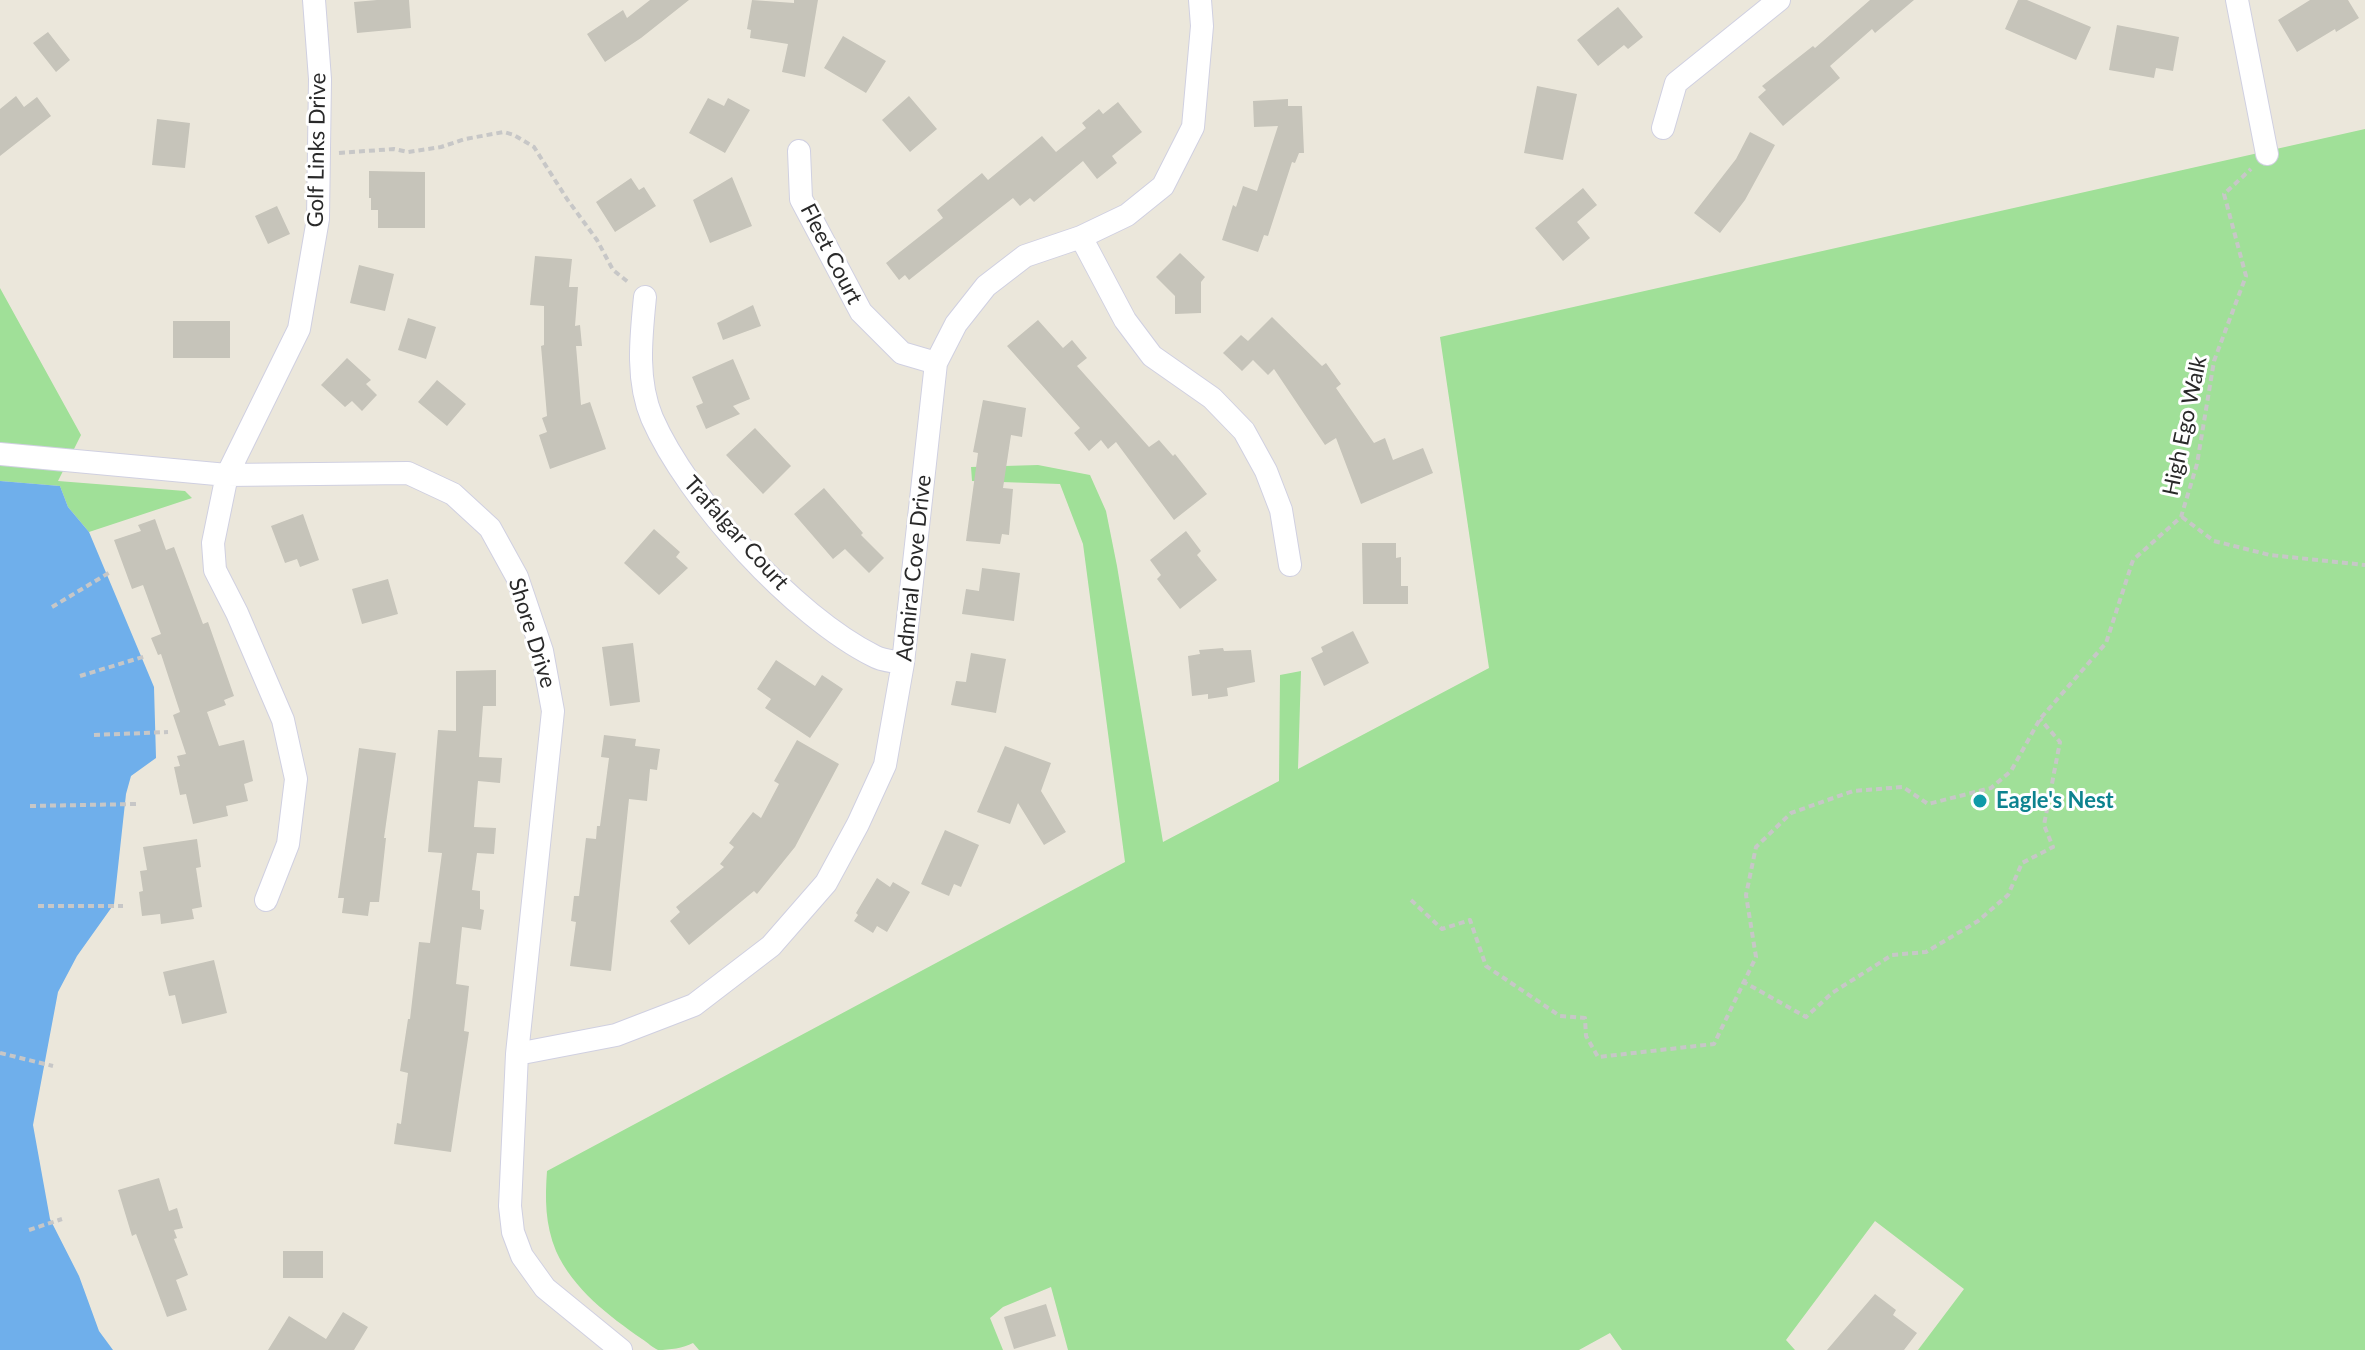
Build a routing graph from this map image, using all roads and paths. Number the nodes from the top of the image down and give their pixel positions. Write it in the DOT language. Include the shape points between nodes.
graph roads {
  1 [pos="314,0"];
  2 [pos="1200,0"];
  3 [pos="1779,0"];
  4 [pos="2237,0"];
  5 [pos="1663,128"];
  6 [pos="799,151"];
  7 [pos="2267,154"];
  8 [pos="319,155"];
  9 [pos="1081,237"];
  10 [pos="645,297"];
  11 [pos="936,363"];
  12 [pos="0,454"];
  13 [pos="227,475"];
  14 [pos="2181,517"];
  15 [pos="1290,565"];
  16 [pos="2365,565"];
  17 [pos="112,571"];
  18 [pos="52,607"];
  19 [pos="146,656"];
  20 [pos="903,663"];
  21 [pos="80,676"];
  22 [pos="2040,719"];
  23 [pos="168,732"];
  24 [pos="94,735"];
  25 [pos="136,804"];
  26 [pos="30,806"];
  27 [pos="266,900"];
  28 [pos="1411,900"];
  29 [pos="38,906"];
  30 [pos="123,906"];
  31 [pos="1742,981"];
  32 [pos="0,1053"];
  33 [pos="517,1054"];
  34 [pos="53,1066"];
  35 [pos="62,1219"];
  36 [pos="29,1230"];
  37 [pos="621,1350"];
  1 -- 8 [label="street, Golf Links Drive"];
  2 -- 9 [label="street, Admiral Cove Drive" via="1193,127 1163,186 1127,215"];
  3 -- 5 [label="street" via="1676,83"];
  4 -- 7 [label="street"];
  6 -- 11 [label="street, Fleet Court" via="801,199 861,312 902,353"];
  7 -- 14 [label="path, High Ego Walk" via="2224,194 2246,276 2214,361 2197,464"];
  8 -- 10 [label="path" via="408,152 504,132 514,135 534,147 613,270"];
  8 -- 13 [label="street, Golf Links Drive" via="318,219 299,329"];
  9 -- 11 [label="street, Admiral Cove Drive" via="1025,256 986,286 956,324"];
  9 -- 15 [label="street" via="1125,320 1152,356 1212,398 1244,431 1281,510"];
  10 -- 20 [label="street, Trafalgar Court" via="640,359 651,415 681,471 773,580 831,629 876,658"];
  11 -- 20 [label="street, Admiral Cove Drive"];
  12 -- 13 [label="street, Shore Drive"];
  13 -- 27 [label="street, Golf Links Drive" via="213,543 215,570 283,720 296,779 288,844"];
  13 -- 33 [label="street, Shore Drive" via="408,473 453,494 490,528 517,577 542,651 553,711"];
  14 -- 16 [label="path" via="2214,541 2270,555"];
  14 -- 22 [label="path, High Ego Walk" via="2133,560 2106,643"];
  17 -- 18 [label="path"];
  19 -- 21 [label="path"];
  20 -- 33 [label="street, Admiral Cove Drive" via="885,765 858,824 826,883 771,946 694,1005 616,1035"];
  22 -- 31 [label="path, High Ego Walk" via="2011,771 1991,788 1928,804 1903,787 1853,791 1791,813 1756,847 1746,895 1756,957"];
  22 -- 31 [label="path" via="2060,742 2044,825 2053,847 2022,863 2008,895 1978,921 1926,952 1892,955 1832,993 1806,1017"];
  23 -- 24 [label="path"];
  25 -- 26 [label="path"];
  28 -- 31 [label="path" via="1442,929 1470,920 1486,966 1560,1016 1585,1018 1586,1036 1598,1057 1714,1044"];
  29 -- 30 [label="path"];
  32 -- 34 [label="path"];
  33 -- 37 [label="street, Shore Drive" via="513,1232 536,1278"];
  35 -- 36 [label="path"];
}
